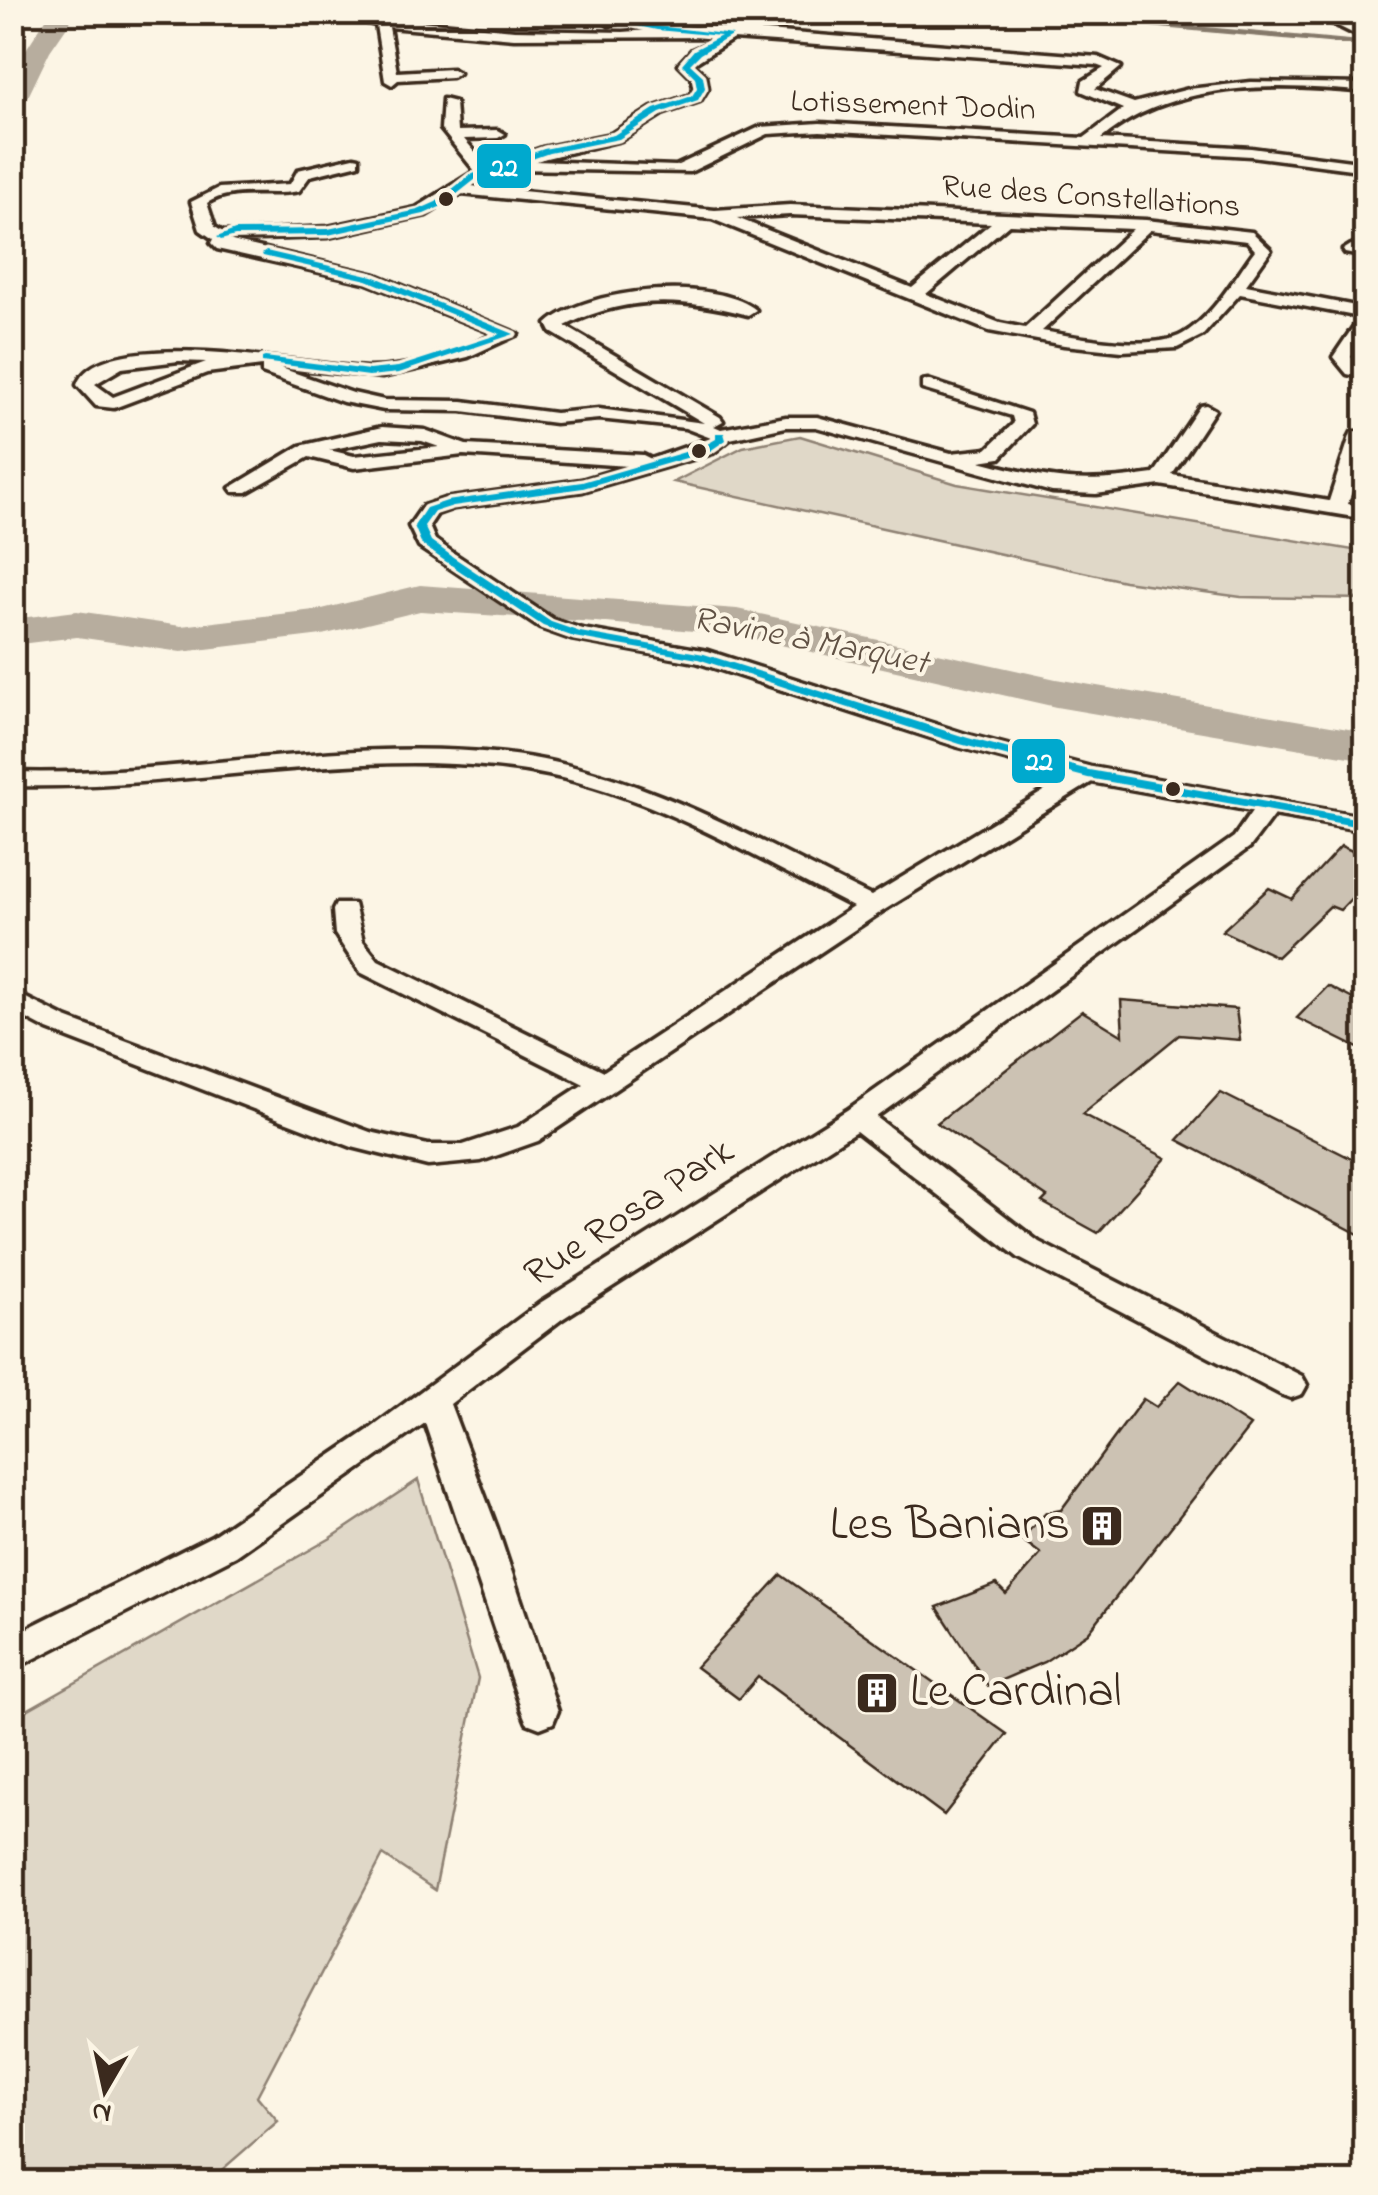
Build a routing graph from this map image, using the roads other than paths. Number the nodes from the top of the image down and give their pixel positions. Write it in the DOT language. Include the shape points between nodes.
graph roads {
  1 [pos="332,12"];
  2 [pos="438,12"];
  3 [pos="570,12"];
  4 [pos="695,12"];
  5 [pos="1316,12"];
  6 [pos="384,20"];
  7 [pos="609,21"];
  8 [pos="444,28"];
  9 [pos="690,31"];
  10 [pos="730,35"];
  11 [pos="1366,36"];
  12 [pos="452,73"];
  13 [pos="1366,88"];
  14 [pos="448,102"];
  15 [pos="1134,108"];
  16 [pos="498,134"];
  17 [pos="452,135"];
  18 [pos="1088,143"];
  19 [pos="354,160"];
  20 [pos="506,164"];
  21 [pos="1366,167"];
  22 [pos="484,172"];
  23 [pos="458,190"];
  24 [pos="716,215"];
  25 [pos="1004,220"];
  26 [pos="1146,224"];
  27 [pos="221,238"];
  28 [pos="1235,288"];
  29 [pos="914,296"];
  30 [pos="748,310"];
  31 [pos="1366,316"];
  32 [pos="1028,334"];
  33 [pos="265,360"];
  34 [pos="234,361"];
  35 [pos="1366,373"];
  36 [pos="928,385"];
  37 [pos="1206,410"];
  38 [pos="726,434"];
  39 [pos="1359,436"];
  40 [pos="951,459"];
  41 [pos="665,462"];
  42 [pos="1160,479"];
  43 [pos="240,488"];
  44 [pos="1337,508"];
  45 [pos="1366,512"];
  46 [pos="1088,774"];
  47 [pos="12,779"];
  48 [pos="1267,807"];
  49 [pos="1366,824"];
  50 [pos="872,906"];
  51 [pos="345,910"];
  52 [pos="12,1000"];
  53 [pos="604,1082"];
  54 [pos="858,1117"];
  55 [pos="1291,1385"];
  56 [pos="432,1400"];
  57 [pos="12,1654"];
  58 [pos="540,1711"];
  1 -- 6 [label="street"];
  2 -- 8 [label="street" via="448,23"];
  3 -- 7 [label="street"];
  4 -- 7 [label="street"];
  5 -- 11 [label="street"];
  6 -- 8 [label="street"];
  6 -- 12 [label="street" via="392,79"];
  7 -- 9 [label="street"];
  8 -- 9 [label="street" via="620,36"];
  9 -- 10 [label="street"];
  10 -- 15 [label="street, Lotissement Dodin" via="1112,63 1088,90"];
  10 -- 20 [label="street" via="695,51 686,64 702,88 695,98 616,137"];
  13 -- 15 [label="street, Lotissement Dodin" via="1213,90"];
  14 -- 17 [label="street"];
  15 -- 18 [label="street, Lotissement Dodin"];
  16 -- 17 [label="street"];
  17 -- 22 [label="street"];
  18 -- 20 [label="street, Lotissement Dodin" via="790,127 765,130 676,170"];
  18 -- 21 [label="street, Lotissement Dodin" via="1251,152"];
  19 -- 27 [label="street" via="302,174 294,188 202,198 208,230"];
  20 -- 22 [label="street"];
  22 -- 23 [label="street"];
  23 -- 24 [label="street, Rue des Constellations"];
  23 -- 27 [label="street" via="421,212 381,223"];
  24 -- 25 [label="street, Rue des Constellations" via="790,210"];
  24 -- 29 [label="street, Rue des Constellations"];
  25 -- 26 [label="street, Rue des Constellations"];
  25 -- 29 [label="street"];
  26 -- 28 [label="street, Rue des Constellations" via="1260,242 1263,250"];
  26 -- 32 [label="street"];
  27 -- 33 [label="street" via="223,246 370,278 509,334 399,370 369,373"];
  28 -- 31 [label="street"];
  28 -- 32 [label="street, Rue des Constellations" via="1192,335 1172,345"];
  29 -- 32 [label="street, Rue des Constellations"];
  30 -- 38 [label="street" via="703,296 630,290 555,324"];
  31 -- 35 [label="street" via="1342,357"];
  33 -- 34 [label="street"];
  33 -- 38 [label="street" via="264,367 280,375 384,405 555,418 599,414"];
  34 -- 34 [label="street" via="158,358 102,369 86,386 102,402 114,403"];
  36 -- 40 [label="street" via="1024,418 992,454"];
  37 -- 42 [label="street"];
  38 -- 40 [label="street" via="816,422"];
  38 -- 41 [label="street"];
  39 -- 44 [label="street"];
  40 -- 42 [label="street" via="1074,489"];
  41 -- 43 [label="street" via="463,450 354,462 306,450"];
  41 -- 46 [label="street" via="584,485 474,498 430,510 419,526 426,542 547,624 700,656"];
  42 -- 44 [label="street"];
  44 -- 45 [label="street"];
  46 -- 48 [label="street"];
  46 -- 50 [label="street"];
  47 -- 50 [label="street" via="434,756 507,762 650,799"];
  48 -- 49 [label="street"];
  48 -- 54 [label="street, Rue Rosa Park" via="1242,842"];
  50 -- 53 [label="street"];
  51 -- 53 [label="street" via="351,948 368,966"];
  52 -- 53 [label="street" via="75,1031 413,1155 475,1156 528,1134"];
  54 -- 55 [label="street" via="1029,1250"];
  54 -- 56 [label="street, Rue Rosa Park" via="551,1311"];
  56 -- 57 [label="street, Rue Rosa Park" via="224,1546"];
  56 -- 58 [label="street"];
}
